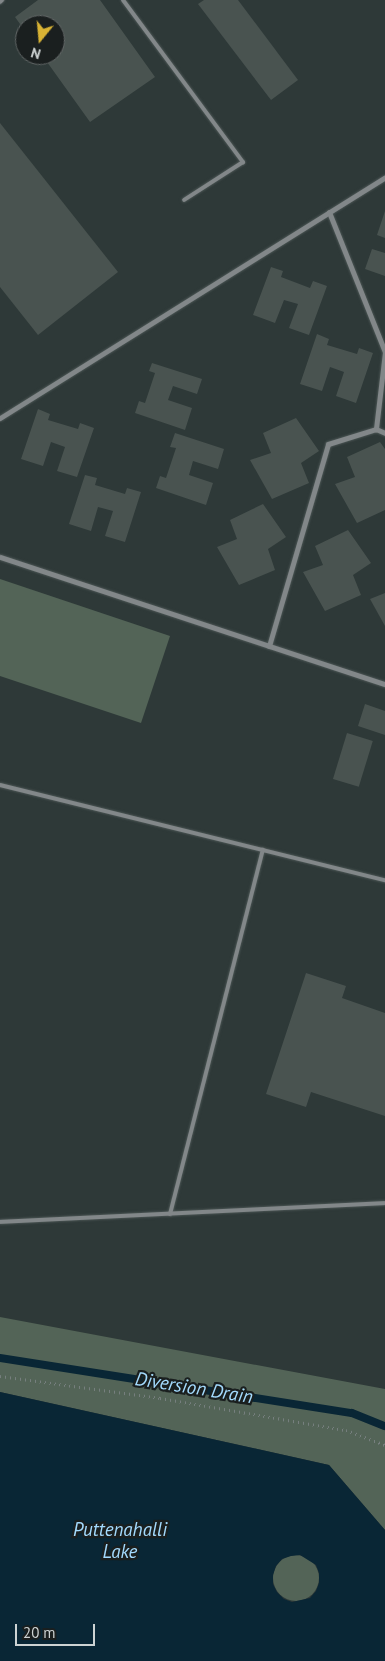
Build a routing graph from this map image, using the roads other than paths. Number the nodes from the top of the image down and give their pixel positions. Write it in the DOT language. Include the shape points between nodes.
graph roads {
  1 [pos="123,0"];
  2 [pos="385,177"];
  3 [pos="184,200"];
  4 [pos="329,212"];
  5 [pos="0,418"];
  6 [pos="376,429"];
  7 [pos="385,433"];
  8 [pos="0,557"];
  9 [pos="269,646"];
  10 [pos="385,684"];
  11 [pos="0,785"];
  12 [pos="263,850"];
  13 [pos="385,880"];
  14 [pos="385,1203"];
  15 [pos="170,1214"];
  16 [pos="0,1222"];
  1 -- 3 [label="lane" via="242,162"];
  2 -- 4 [label="street"];
  4 -- 5 [label="street"];
  4 -- 6 [label="street" via="385,352"];
  6 -- 7 [label="street"];
  6 -- 9 [label="street" via="328,444"];
  8 -- 9 [label="street"];
  9 -- 10 [label="street"];
  11 -- 12 [label="lane"];
  12 -- 13 [label="lane"];
  12 -- 15 [label="lane"];
  14 -- 15 [label="lane"];
  15 -- 16 [label="lane"];
}
